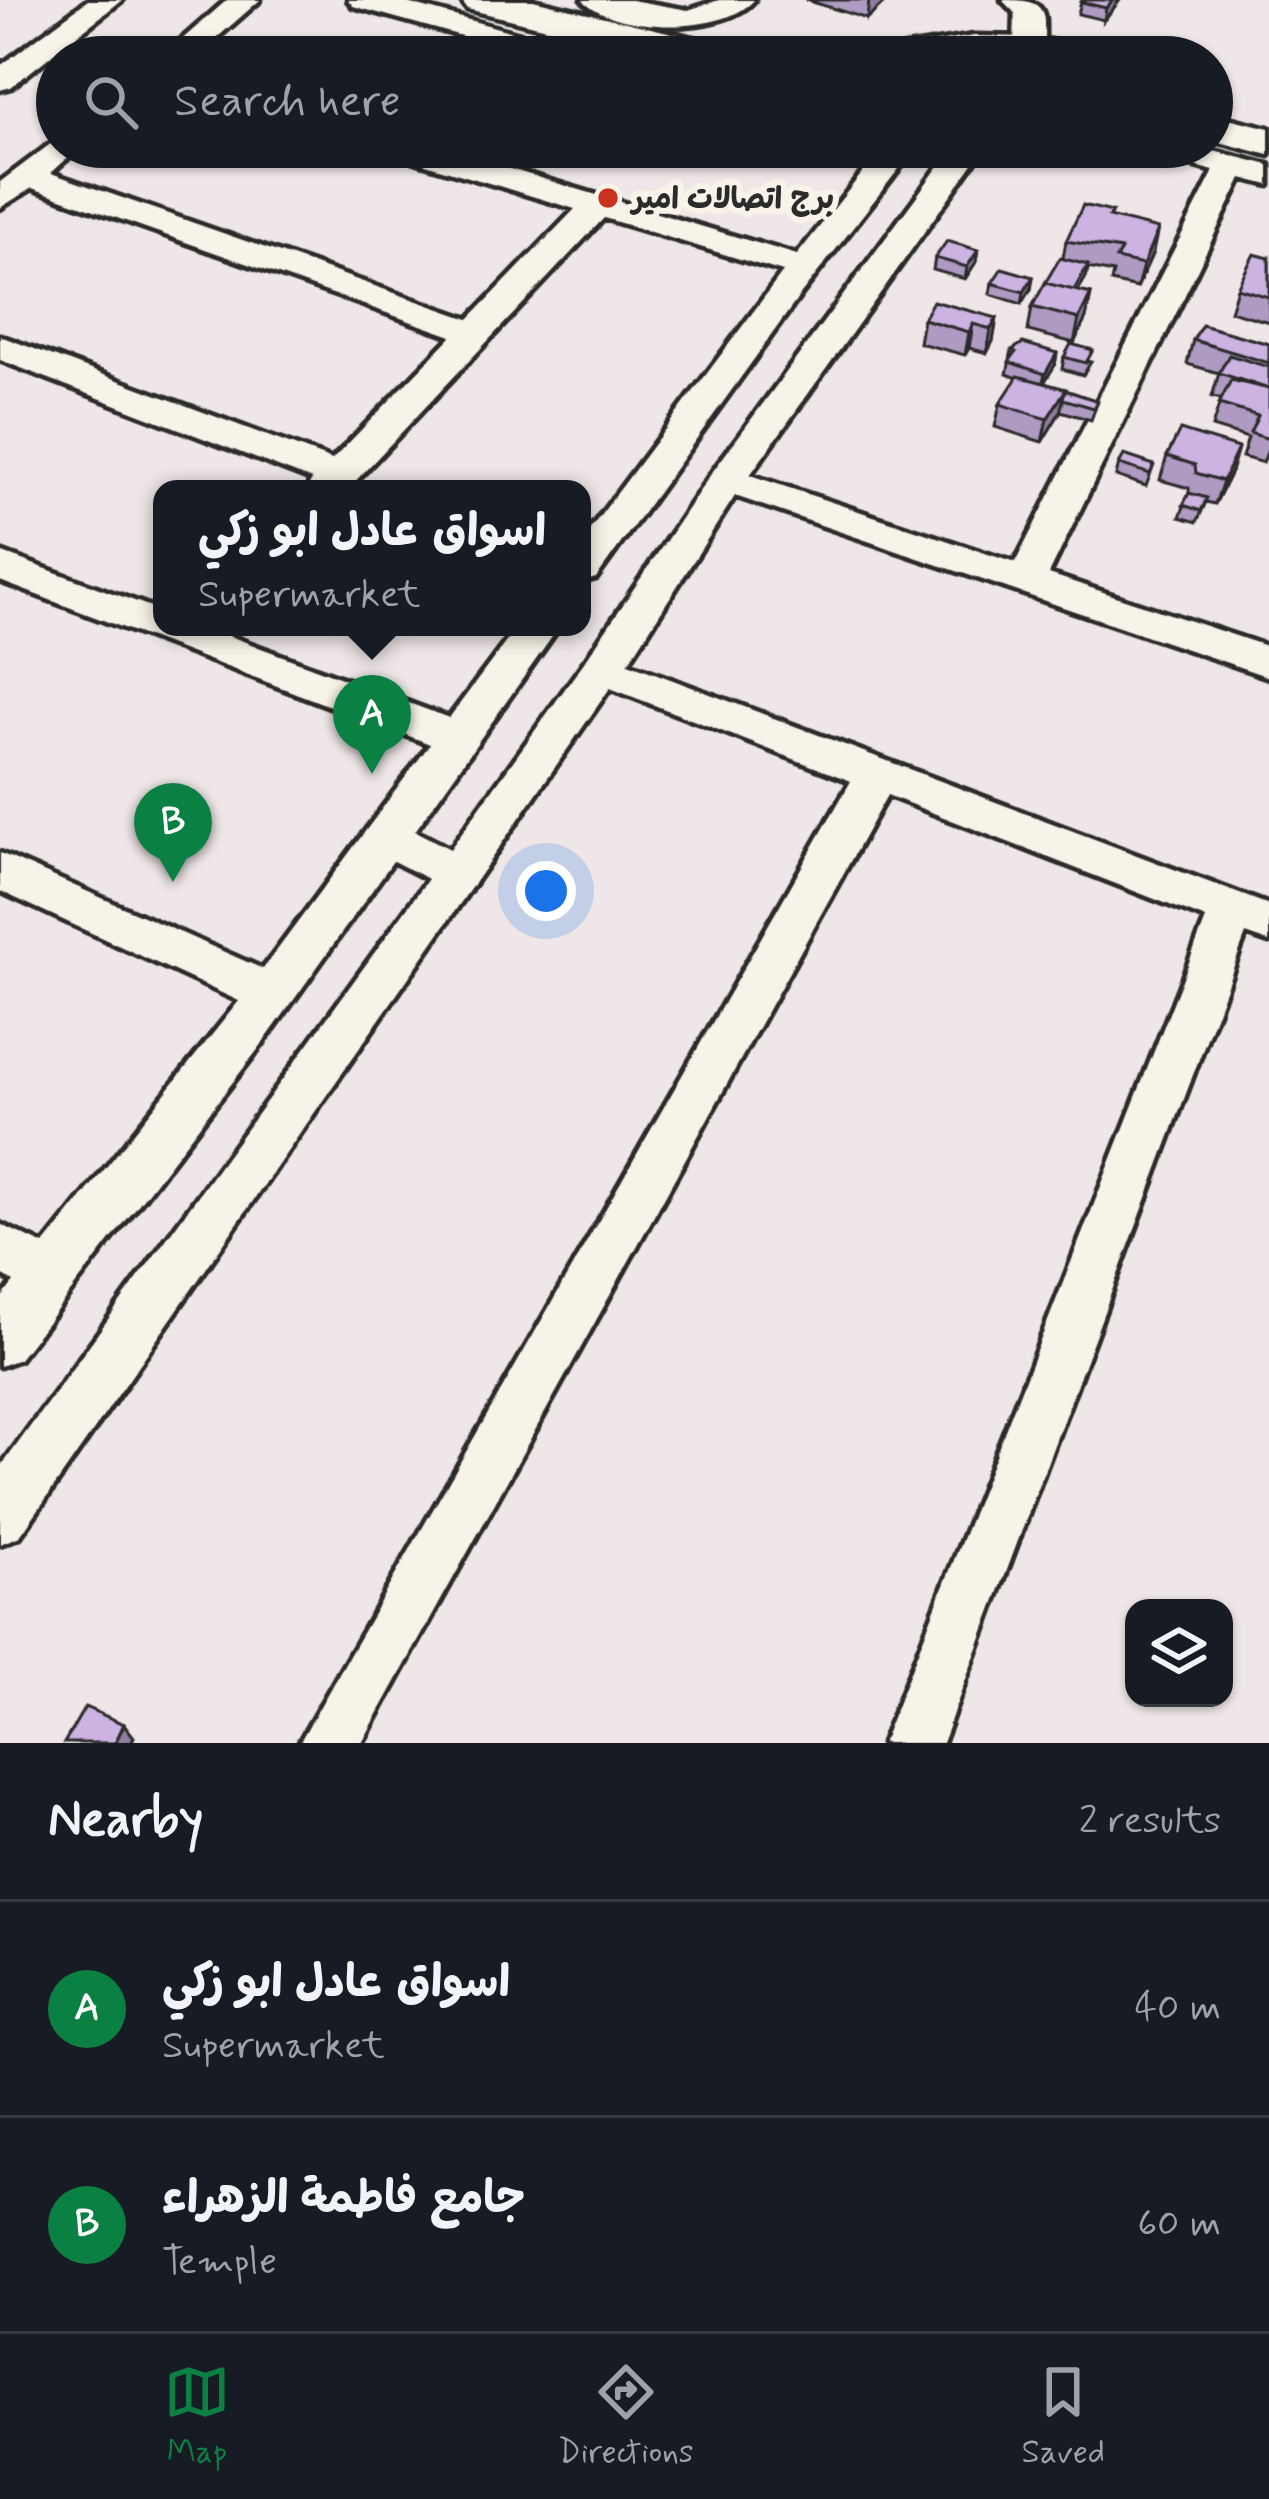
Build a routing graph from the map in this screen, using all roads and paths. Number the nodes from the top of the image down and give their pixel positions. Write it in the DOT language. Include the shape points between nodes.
graph roads {
  1 [pos="107,0"];
  2 [pos="245,0"];
  3 [pos="363,0"];
  4 [pos="481,0"];
  5 [pos="598,0"];
  6 [pos="739,0"];
  7 [pos="1018,0"];
  8 [pos="60,36"];
  9 [pos="201,36"];
  10 [pos="494,36"];
  11 [pos="632,36"];
  12 [pos="1042,36"];
  13 [pos="36,54"];
  14 [pos="0,82"];
  15 [pos="1233,97"];
  16 [pos="1269,106"];
  17 [pos="1238,145"];
  18 [pos="38,168"];
  19 [pos="472,168"];
  20 [pos="883,168"];
  21 [pos="953,168"];
  22 [pos="1227,168"];
  23 [pos="1269,175"];
  24 [pos="28,176"];
  25 [pos="0,198"];
  26 [pos="597,206"];
  27 [pos="797,278"];
  28 [pos="852,308"];
  29 [pos="476,333"];
  30 [pos="0,347"];
  31 [pos="325,480"];
  32 [pos="335,480"];
  33 [pos="726,480"];
  34 [pos="591,556"];
  35 [pos="0,566"];
  36 [pos="1027,580"];
  37 [pos="153,621"];
  38 [pos="194,636"];
  39 [pos="532,636"];
  40 [pos="1269,662"];
  41 [pos="602,669"];
  42 [pos="458,738"];
  43 [pos="878,774"];
  44 [pos="385,836"];
  45 [pos="0,871"];
  46 [pos="458,873"];
  47 [pos="1250,917"];
  48 [pos="268,992"];
  49 [pos="0,1248"];
  50 [pos="50,1274"];
  51 [pos="0,1341"];
  52 [pos="0,1516"];
  53 [pos="329,1743"];
  54 [pos="912,1743"];
  1 -- 8 [label="street"];
  2 -- 9 [label="street"];
  3 -- 10 [label="street"];
  4 -- 11 [label="street"];
  5 -- 6 [label="street" via="676,21 719,16"];
  7 -- 12 [label="street"];
  13 -- 14 [label="street"];
  15 -- 16 [label="street"];
  17 -- 23 [label="street"];
  18 -- 24 [label="street"];
  19 -- 26 [label="street"];
  20 -- 27 [label="street"];
  21 -- 28 [label="street"];
  22 -- 36 [label="street"];
  24 -- 25 [label="street"];
  24 -- 29 [label="street"];
  26 -- 27 [label="street"];
  26 -- 29 [label="street"];
  27 -- 28 [label="street"];
  27 -- 34 [label="street"];
  28 -- 33 [label="street"];
  29 -- 32 [label="street"];
  30 -- 31 [label="street"];
  33 -- 36 [label="street"];
  33 -- 41 [label="street"];
  35 -- 37 [label="street"];
  36 -- 40 [label="street"];
  38 -- 42 [label="street"];
  39 -- 42 [label="street"];
  41 -- 43 [label="street"];
  41 -- 46 [label="street"];
  42 -- 44 [label="street"];
  43 -- 47 [label="street"];
  43 -- 53 [label="street"];
  44 -- 46 [label="street"];
  44 -- 48 [label="street"];
  45 -- 48 [label="street"];
  46 -- 52 [label="street"];
  47 -- 54 [label="street"];
  48 -- 50 [label="street"];
  49 -- 50 [label="street"];
  50 -- 51 [label="street"];
}
